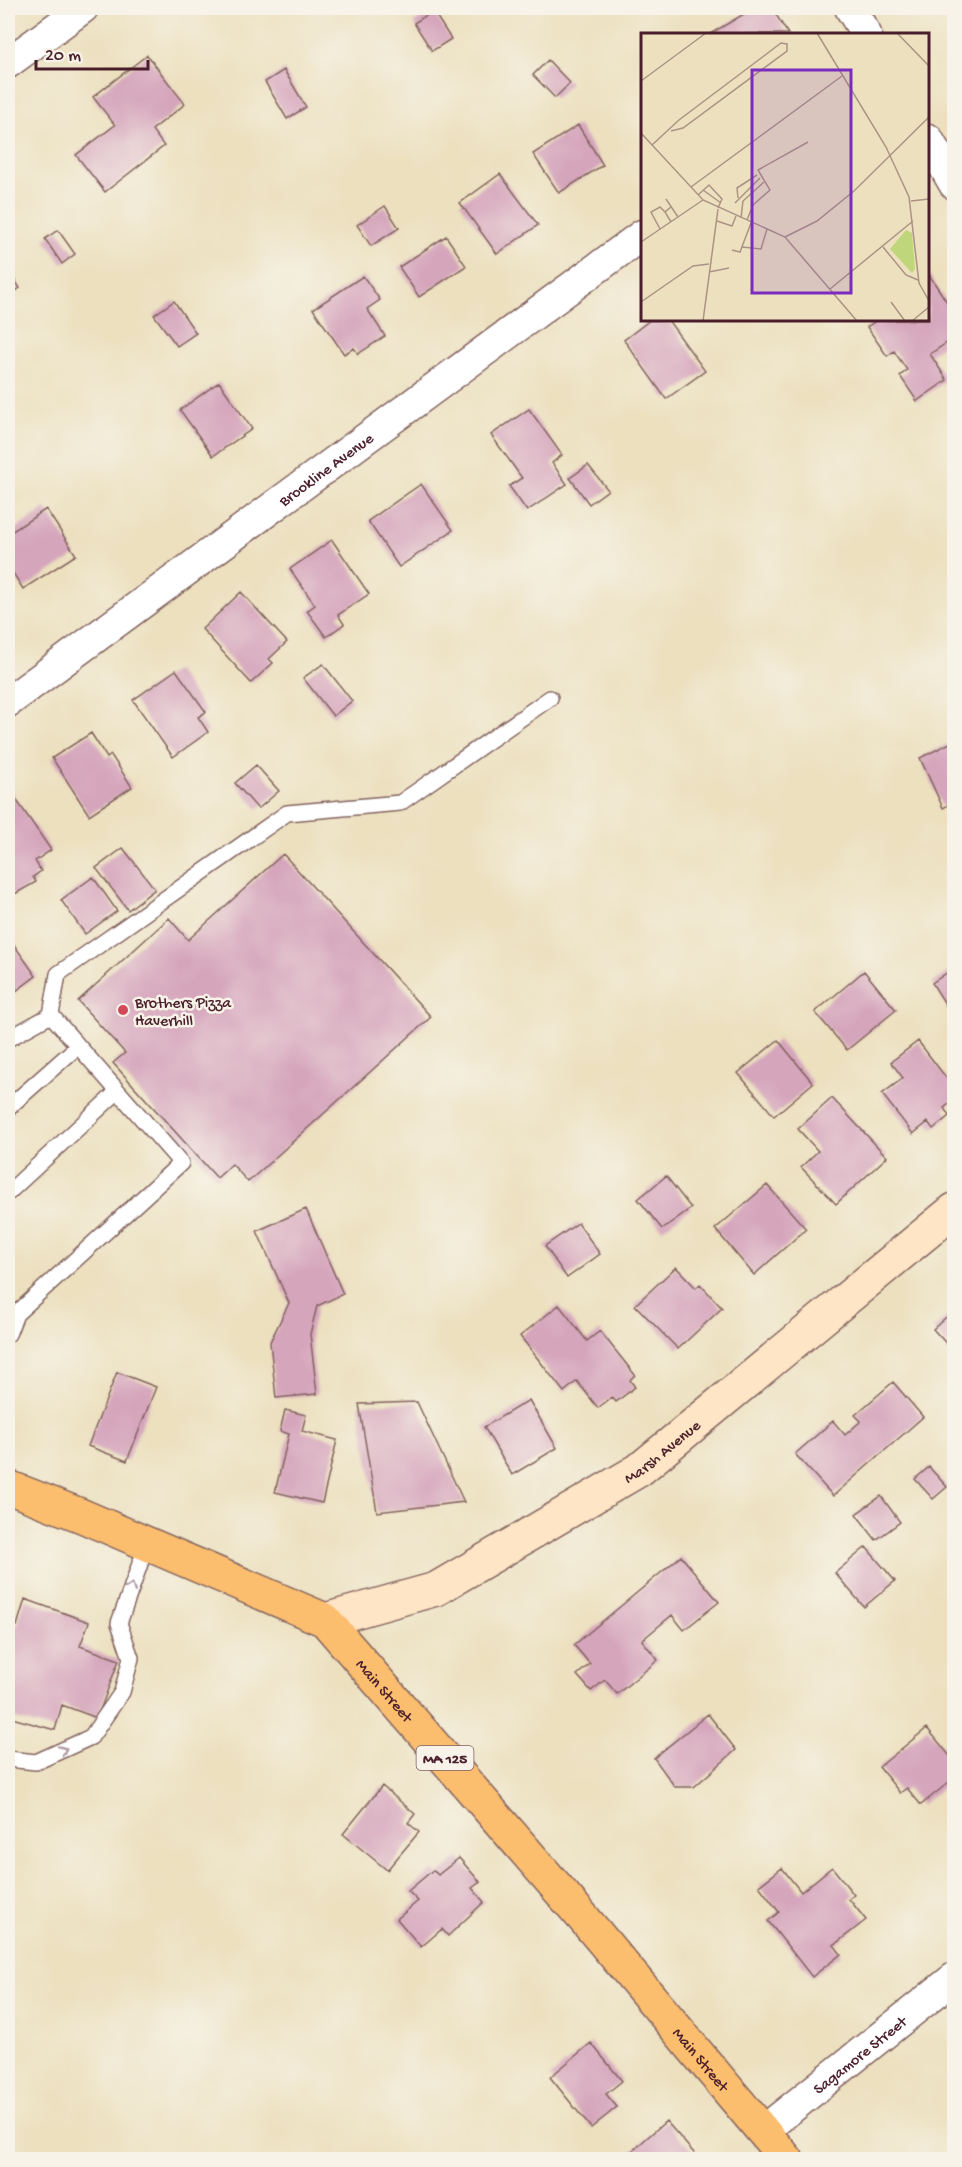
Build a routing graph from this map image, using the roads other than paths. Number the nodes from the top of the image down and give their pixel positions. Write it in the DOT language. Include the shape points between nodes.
graph roads {
  1 [pos="83,8"];
  2 [pos="850,8"];
  3 [pos="865,33"];
  4 [pos="8,63"];
  5 [pos="929,142"];
  6 [pos="954,184"];
  7 [pos="641,236"];
  8 [pos="550,698"];
  9 [pos="8,702"];
  10 [pos="51,1016"];
  11 [pos="8,1039"];
  12 [pos="78,1046"];
  13 [pos="118,1091"];
  14 [pos="8,1108"];
  15 [pos="8,1193"];
  16 [pos="954,1210"];
  17 [pos="8,1334"];
  18 [pos="8,1487"];
  19 [pos="147,1544"];
  20 [pos="325,1620"];
  21 [pos="8,1759"];
  22 [pos="954,1977"];
  23 [pos="763,2131"];
  24 [pos="787,2160"];
  1 -- 4 [label="street"];
  2 -- 3 [label="street"];
  5 -- 6 [label="street"];
  7 -- 9 [label="street, Brookline Avenue"];
  8 -- 10 [label="lane" via="400,803 287,813 58,974"];
  10 -- 11 [label="lane"];
  10 -- 12 [label="lane"];
  12 -- 13 [label="lane"];
  12 -- 14 [label="lane"];
  13 -- 15 [label="lane"];
  13 -- 17 [label="lane" via="182,1163 16,1314"];
  16 -- 20 [label="main road, Marsh Avenue" via="639,1470 436,1589"];
  18 -- 19 [label="main road, Main Street / MA 125"];
  19 -- 20 [label="main road, Main Street / MA 125"];
  21 -- 19 [label="lane, one-way" via="36,1762 91,1737 122,1692 131,1658 119,1623"];
  20 -- 23 [label="main road, Main Street / MA 125"];
  22 -- 23 [label="street, Sagamore Street"];
  23 -- 24 [label="main road, Main Street / MA 125"];
}
